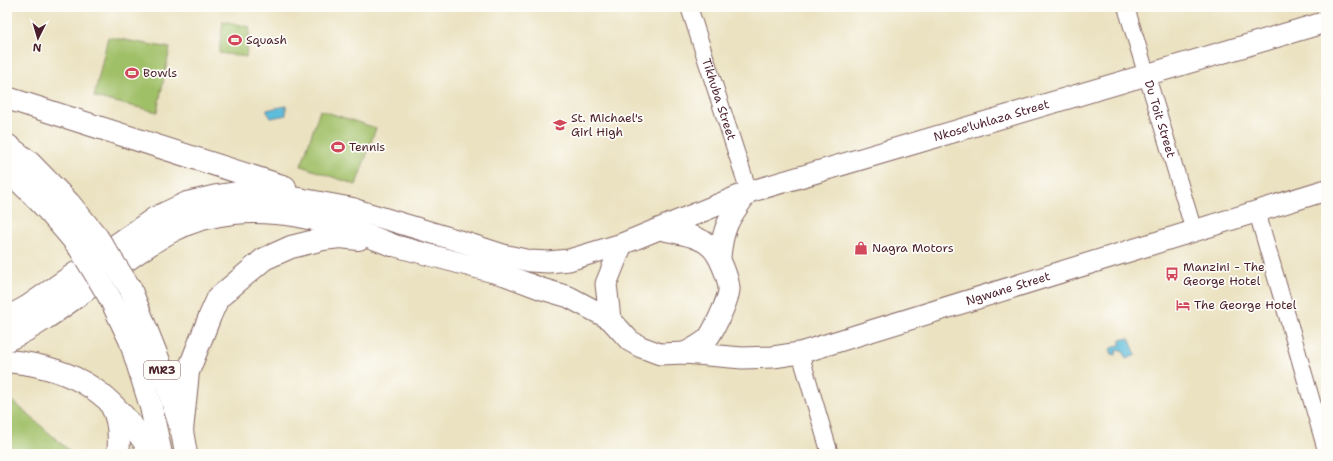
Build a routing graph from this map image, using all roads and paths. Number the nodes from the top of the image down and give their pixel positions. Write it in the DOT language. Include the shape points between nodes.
graph roads {
  1 [pos="688,7"];
  2 [pos="1126,7"];
  3 [pos="1326,22"];
  4 [pos="1147,75"];
  5 [pos="7,83"];
  6 [pos="7,98"];
  7 [pos="7,145"];
  8 [pos="240,173"];
  9 [pos="10,175"];
  10 [pos="1326,190"];
  11 [pos="749,192"];
  12 [pos="353,209"];
  13 [pos="1257,212"];
  14 [pos="660,229"];
  15 [pos="1194,231"];
  16 [pos="88,242"];
  17 [pos="622,244"];
  18 [pos="392,245"];
  19 [pos="720,257"];
  20 [pos="7,318"];
  21 [pos="610,319"];
  22 [pos="7,340"];
  23 [pos="685,353"];
  24 [pos="800,353"];
  25 [pos="7,361"];
  26 [pos="106,397"];
  27 [pos="182,431"];
  28 [pos="1326,450"];
  29 [pos="118,454"];
  30 [pos="154,454"];
  31 [pos="161,454"];
  32 [pos="186,454"];
  33 [pos="830,454"];
  1 -- 11 [label="street, Tikhuba Street"];
  2 -- 4 [label="street, Du Toit Street"];
  3 -- 4 [label="main road, Nkose'luhlaza Street"];
  4 -- 11 [label="main road, Nkose'luhlaza Street"];
  4 -- 15 [label="street, Du Toit Street"];
  5 -- 8 [label="highway"];
  6 -- 8 [label="highway"];
  7 -- 16 [label="highway, MR3" via="29,162 70,204"];
  8 -- 12 [label="highway"];
  9 -- 16 [label="highway, MR3" via="55,218"];
  10 -- 13 [label="main road, Ngwane Street"];
  11 -- 14 [label="main road, Nkose'luhlaza Street"];
  11 -- 19 [label="main road" via="727,222"];
  12 -- 17 [label="main road" via="502,255 530,261 569,260"];
  12 -- 20 [label="highway" via="277,195 244,192 188,203 156,218 27,307"];
  13 -- 15 [label="main road, Ngwane Street"];
  13 -- 28 [label="street"];
  14 -- 17 [label="main road"];
  14 -- 19 [label="main road" via="698,239 711,246"];
  15 -- 24 [label="main road, Ngwane Street"];
  16 -- 27 [label="highway, MR3, bridge" via="130,288 159,361"];
  16 -- 31 [label="highway, MR3, bridge" via="130,340"];
  17 -- 21 [label="main road" via="606,284"];
  18 -- 21 [label="main road" via="505,276 569,297"];
  18 -- 22 [label="highway" via="336,224 276,212 246,211 222,214 195,221 172,231 39,323"];
  18 -- 27 [label="highway" via="340,237 291,247 264,260 218,298 188,372"];
  19 -- 23 [label="main road" via="730,289 723,310 707,340"];
  21 -- 23 [label="main road" via="630,341 641,348 660,354"];
  23 -- 24 [label="main road, Ngwane Street" via="742,358"];
  24 -- 33 [label="street"];
  25 -- 26 [label="highway" via="28,363 59,371 87,384"];
  26 -- 29 [label="highway" via="115,412"];
  26 -- 30 [label="highway" via="124,414"];
  27 -- 32 [label="highway, MR3"];
}
